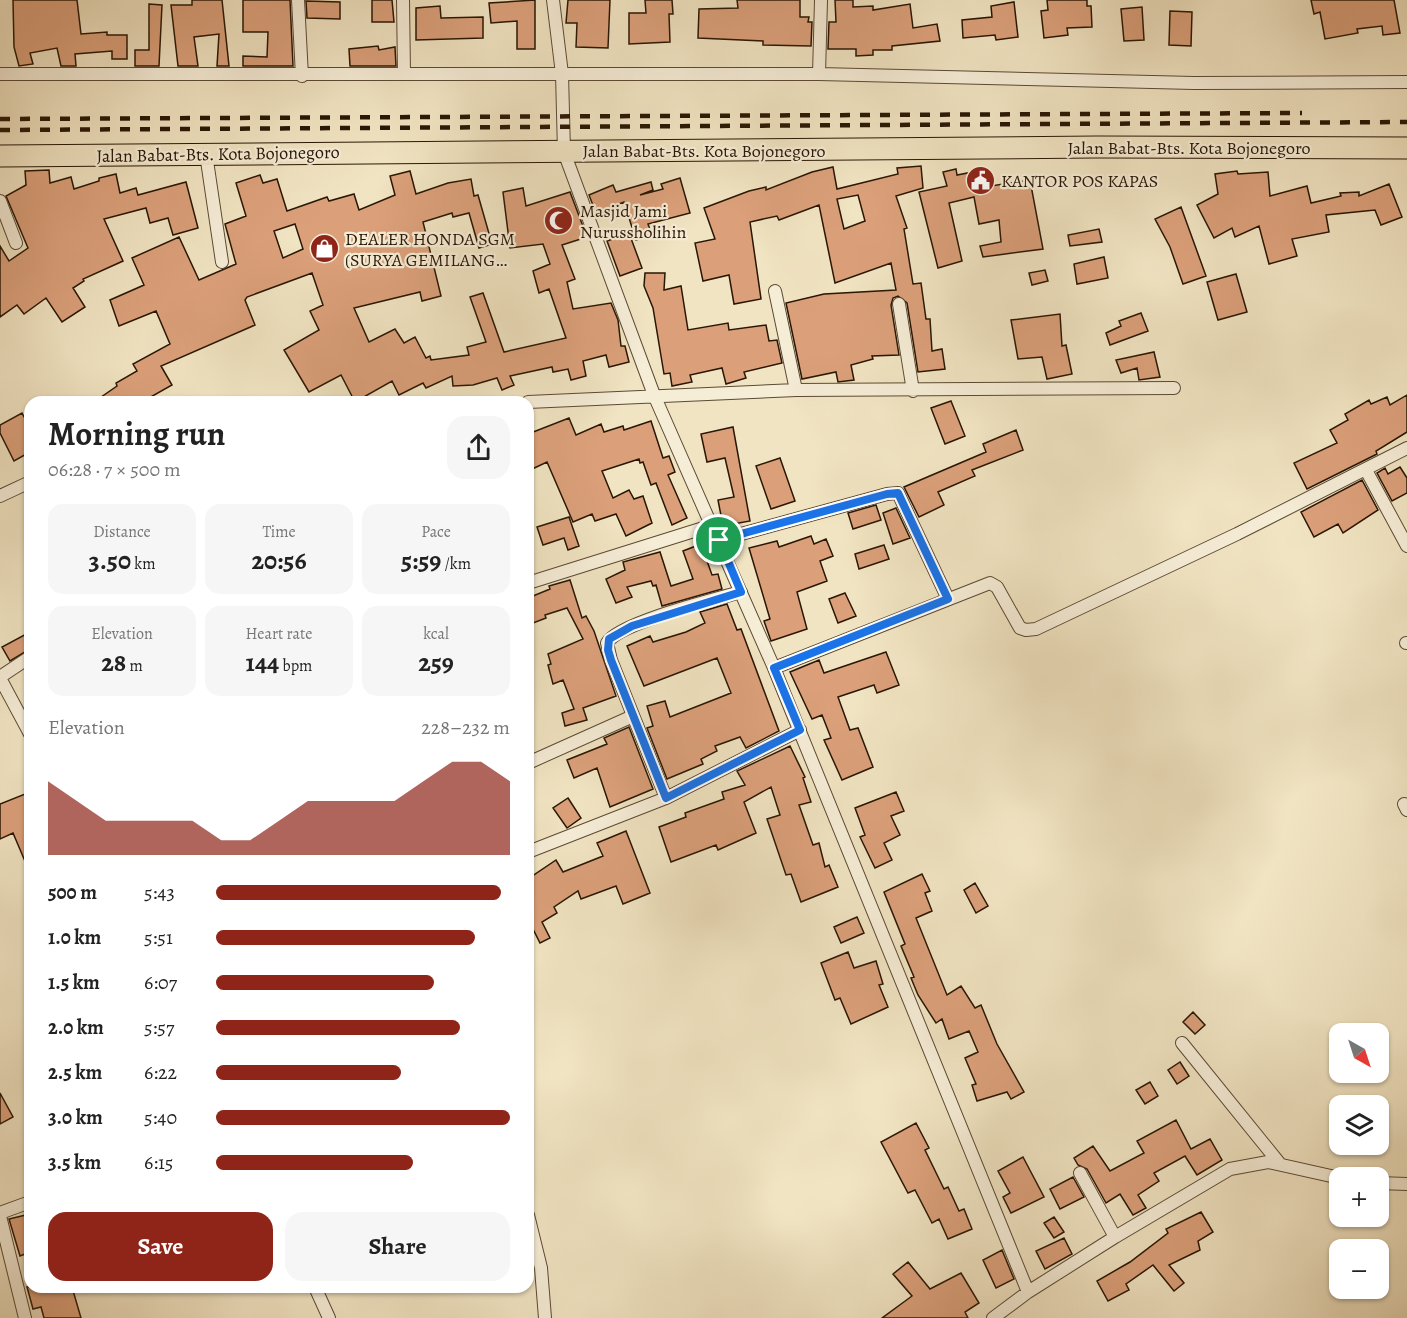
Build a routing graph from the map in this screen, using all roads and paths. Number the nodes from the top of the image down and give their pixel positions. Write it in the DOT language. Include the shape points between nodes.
graph roads {
  1 [pos="298,0"];
  2 [pos="403,0"];
  3 [pos="553,0"];
  4 [pos="821,0"];
  5 [pos="404,73"];
  6 [pos="0,74"];
  7 [pos="562,74"];
  8 [pos="819,74"];
  9 [pos="302,76"];
  10 [pos="1407,82"];
  11 [pos="1407,148"];
  12 [pos="564,152"];
  13 [pos="206,154"];
  14 [pos="0,156"];
  15 [pos="0,201"];
  16 [pos="16,243"];
  17 [pos="222,262"];
  18 [pos="775,291"];
  19 [pos="899,304"];
  20 [pos="1174,388"];
  21 [pos="796,390"];
  22 [pos="913,391"];
  23 [pos="654,395"];
  24 [pos="534,402"];
  25 [pos="1407,448"];
  26 [pos="1366,470"];
  27 [pos="24,485"];
  28 [pos="0,496"];
  29 [pos="713,525"];
  30 [pos="719,540"];
  31 [pos="1407,546"];
  32 [pos="534,581"];
  33 [pos="741,592"];
  34 [pos="948,599"];
  35 [pos="24,661"];
  36 [pos="774,668"];
  37 [pos="0,677"];
  38 [pos="633,716"];
  39 [pos="24,723"];
  40 [pos="800,730"];
  41 [pos="534,760"];
  42 [pos="666,798"];
  43 [pos="534,850"];
  44 [pos="1182,1043"];
  45 [pos="1280,1164"];
  46 [pos="1080,1173"];
  47 [pos="1329,1175"];
  48 [pos="1389,1184"];
  49 [pos="1407,1184"];
  50 [pos="24,1204"];
  51 [pos="0,1214"];
  52 [pos="1115,1237"];
  53 [pos="534,1239"];
  54 [pos="1028,1292"];
  55 [pos="318,1293"];
  56 [pos="25,1318"];
  57 [pos="329,1318"];
  58 [pos="545,1318"];
  59 [pos="993,1318"];
  1 -- 9 [label="street"];
  2 -- 5 [label="street"];
  3 -- 7 [label="street"];
  4 -- 8 [label="street"];
  5 -- 7 [label="street"];
  5 -- 9 [label="street"];
  6 -- 9 [label="street"];
  7 -- 8 [label="street"];
  7 -- 12 [label="street"];
  8 -- 10 [label="street" via="1194,83"];
  11 -- 12 [label="highway, Jalan Babat-Bts. Kota Bojonegoro"];
  12 -- 13 [label="highway, Jalan Babat-Bts. Kota Bojonegoro"];
  12 -- 23 [label="street"];
  13 -- 14 [label="highway, Jalan Babat-Bts. Kota Bojonegoro"];
  13 -- 17 [label="street"];
  15 -- 16 [label="street"];
  18 -- 21 [label="street"];
  19 -- 22 [label="street"];
  20 -- 22 [label="street"];
  21 -- 22 [label="street"];
  21 -- 23 [label="street"];
  23 -- 24 [label="street"];
  23 -- 29 [label="street"];
  25 -- 26 [label="street"];
  26 -- 31 [label="street"];
  26 -- 34 [label="street" via="1036,629 1023,630 1018,626 992,583"];
  27 -- 28 [label="street"];
  29 -- 30 [label="street"];
  29 -- 32 [label="street"];
  30 -- 33 [label="street"];
  30 -- 34 [label="street" via="898,493"];
  33 -- 36 [label="street"];
  33 -- 38 [label="street" via="632,626 609,639 611,660"];
  34 -- 36 [label="street"];
  35 -- 37 [label="street"];
  36 -- 40 [label="street"];
  37 -- 39 [label="street"];
  38 -- 41 [label="street"];
  38 -- 42 [label="street"];
  40 -- 42 [label="street"];
  40 -- 54 [label="street"];
  42 -- 43 [label="street"];
  44 -- 45 [label="street"];
  45 -- 47 [label="street"];
  45 -- 52 [label="street" via="1257,1162 1230,1169"];
  46 -- 52 [label="street"];
  48 -- 49 [label="street"];
  50 -- 51 [label="street"];
  51 -- 56 [label="street"];
  52 -- 54 [label="street"];
  53 -- 58 [label="street"];
  54 -- 59 [label="street"];
  55 -- 57 [label="street"];
}
